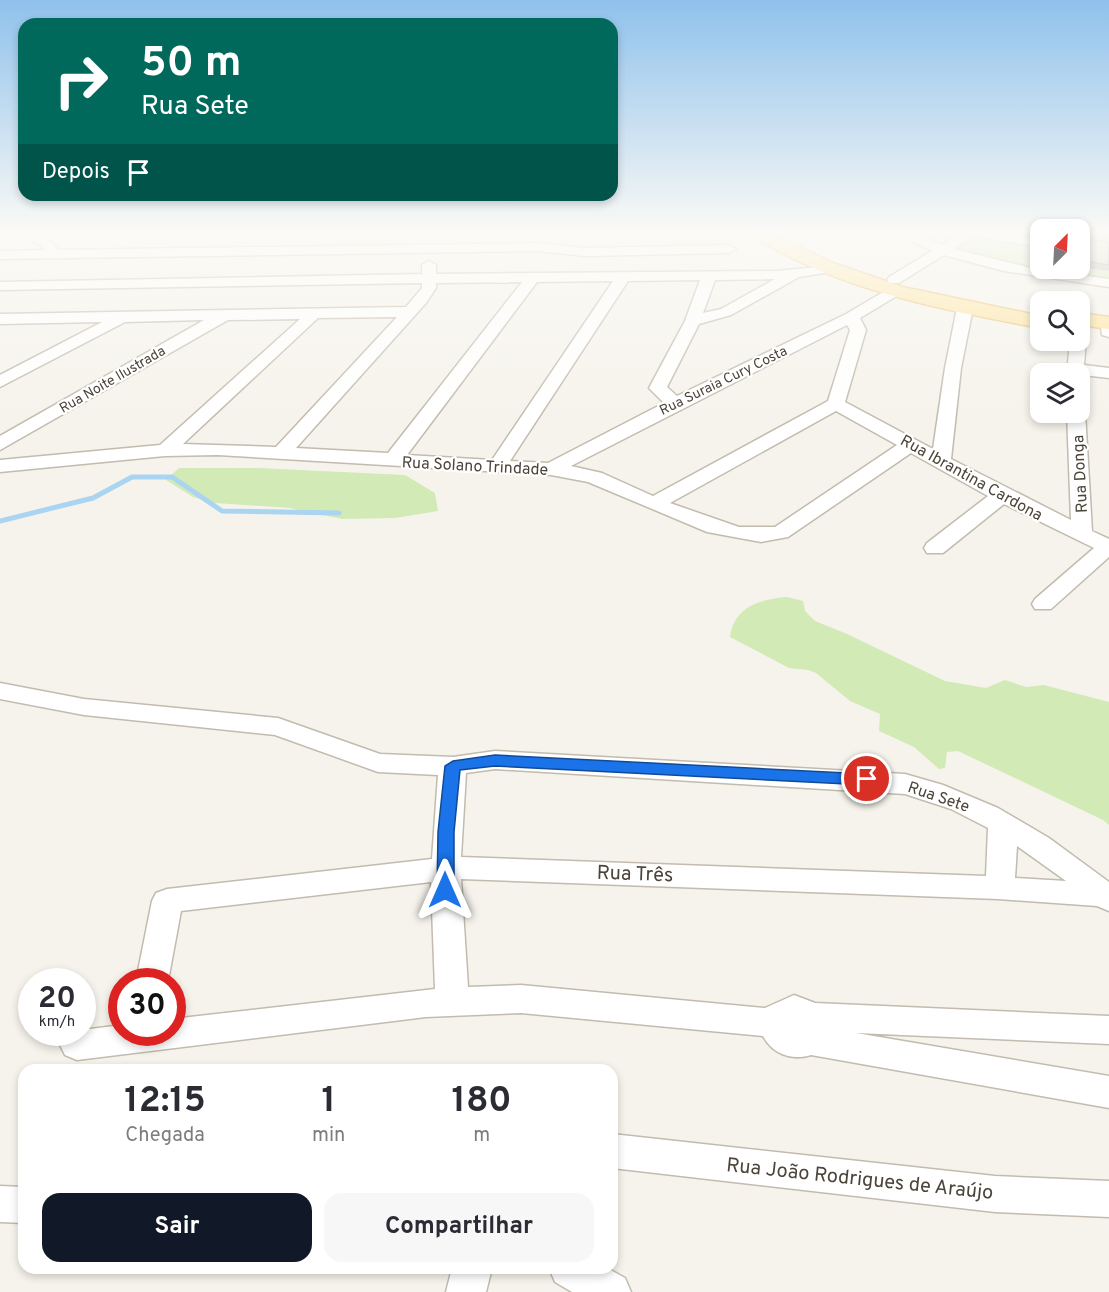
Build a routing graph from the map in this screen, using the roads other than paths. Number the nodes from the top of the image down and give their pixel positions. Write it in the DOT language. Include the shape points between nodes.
graph roads {
  1 [pos="69,294"];
  2 [pos="424,294"];
  3 [pos="520,294"];
  4 [pos="612,294"];
  5 [pos="702,294"];
  6 [pos="761,294"];
  7 [pos="882,294"];
  8 [pos="921,294"];
  9 [pos="939,294"];
  10 [pos="965,308"];
  11 [pos="410,312"];
  12 [pos="1030,312"];
  13 [pos="314,314"];
  14 [pos="225,315"];
  15 [pos="695,315"];
  16 [pos="124,316"];
  17 [pos="851,317"];
  18 [pos="0,319"];
  19 [pos="20,319"];
  20 [pos="1030,320"];
  21 [pos="1090,323"];
  22 [pos="0,328"];
  23 [pos="1109,328"];
  24 [pos="1090,329"];
  25 [pos="1090,372"];
  26 [pos="1109,373"];
  27 [pos="0,382"];
  28 [pos="675,404"];
  29 [pos="836,404"];
  30 [pos="1077,423"];
  31 [pos="0,444"];
  32 [pos="912,444"];
  33 [pos="165,450"];
  34 [pos="280,454"];
  35 [pos="393,460"];
  36 [pos="941,460"];
  37 [pos="498,465"];
  38 [pos="0,466"];
  39 [pos="551,469"];
  40 [pos="1002,495"];
  41 [pos="653,504"];
  42 [pos="1082,536"];
  43 [pos="1108,547"];
  44 [pos="935,548"];
  45 [pos="1043,604"];
  46 [pos="0,691"];
  47 [pos="453,766"];
  48 [pos="1002,823"];
  49 [pos="445,869"];
  50 [pos="998,888"];
  51 [pos="1107,897"];
  52 [pos="154,968"];
  53 [pos="453,1001"];
  54 [pos="811,1029"];
  55 [pos="186,1030"];
  56 [pos="1109,1030"];
  57 [pos="1109,1092"];
  58 [pos="618,1152"];
  59 [pos="1109,1199"];
  60 [pos="0,1204"];
  61 [pos="18,1205"];
  62 [pos="470,1274"];
  63 [pos="580,1274"];
  64 [pos="466,1292"];
  65 [pos="611,1292"];
  1 -- 19 [label="street"];
  2 -- 11 [label="street"];
  3 -- 35 [label="street"];
  4 -- 37 [label="street"];
  5 -- 15 [label="street"];
  6 -- 15 [label="street" via="716,316"];
  7 -- 17 [label="street, Rua Suraia Cury Costa"];
  8 -- 10 [label="main road"];
  9 -- 12 [label="main road"];
  10 -- 20 [label="main road"];
  10 -- 36 [label="street"];
  11 -- 13 [label="street"];
  11 -- 34 [label="street"];
  13 -- 14 [label="street"];
  13 -- 33 [label="street"];
  14 -- 16 [label="street"];
  14 -- 31 [label="street, Rua Noite Ilustrada"];
  15 -- 28 [label="street" via="658,388"];
  16 -- 19 [label="street"];
  16 -- 27 [label="street"];
  17 -- 28 [label="street, Rua Suraia Cury Costa"];
  17 -- 29 [label="street" via="858,330"];
  18 -- 19 [label="street"];
  19 -- 22 [label="street"];
  21 -- 23 [label="main road"];
  23 -- 24 [label="main road"];
  25 -- 26 [label="street"];
  28 -- 39 [label="street, Rua Suraia Cury Costa"];
  29 -- 32 [label="street, Rua Ibrantina Cardona"];
  29 -- 41 [label="street"];
  30 -- 42 [label="street, Rua Donga"];
  32 -- 36 [label="street, Rua Ibrantina Cardona"];
  32 -- 41 [label="street, Rua Solano Trindade" via="774,535 747,535"];
  33 -- 34 [label="street, Rua Solano Trindade"];
  33 -- 38 [label="street, Rua Solano Trindade"];
  34 -- 35 [label="street, Rua Solano Trindade"];
  35 -- 37 [label="street, Rua Solano Trindade"];
  36 -- 40 [label="street, Rua Ibrantina Cardona"];
  37 -- 39 [label="street, Rua Solano Trindade"];
  39 -- 41 [label="street, Rua Solano Trindade" via="590,476"];
  40 -- 42 [label="street, Rua Ibrantina Cardona"];
  40 -- 44 [label="street"];
  42 -- 43 [label="street, Rua Ibrantina Cardona"];
  43 -- 45 [label="street"];
  46 -- 47 [label="street, Rua Sete" via="84,707 278,727 378,763"];
  47 -- 48 [label="street, Rua Sete" via="495,760 886,781 946,795"];
  47 -- 49 [label="street"];
  48 -- 50 [label="street" via="1003,867"];
  48 -- 51 [label="street, Rua Sete"];
  49 -- 50 [label="street, Rua Três" via="485,867"];
  49 -- 52 [label="street, Rua Três" via="167,901"];
  49 -- 53 [label="street"];
  50 -- 51 [label="street, Rua Três"];
  53 -- 54 [label="street" via="521,999 775,1023 784,1039 803,1044"];
  53 -- 55 [label="street"];
  54 -- 56 [label="street"];
  54 -- 57 [label="street"];
  58 -- 59 [label="street, Rua João Rodrigues de Araújo" via="995,1194"];
  60 -- 61 [label="street"];
  62 -- 64 [label="street"];
  63 -- 65 [label="street"];
}
